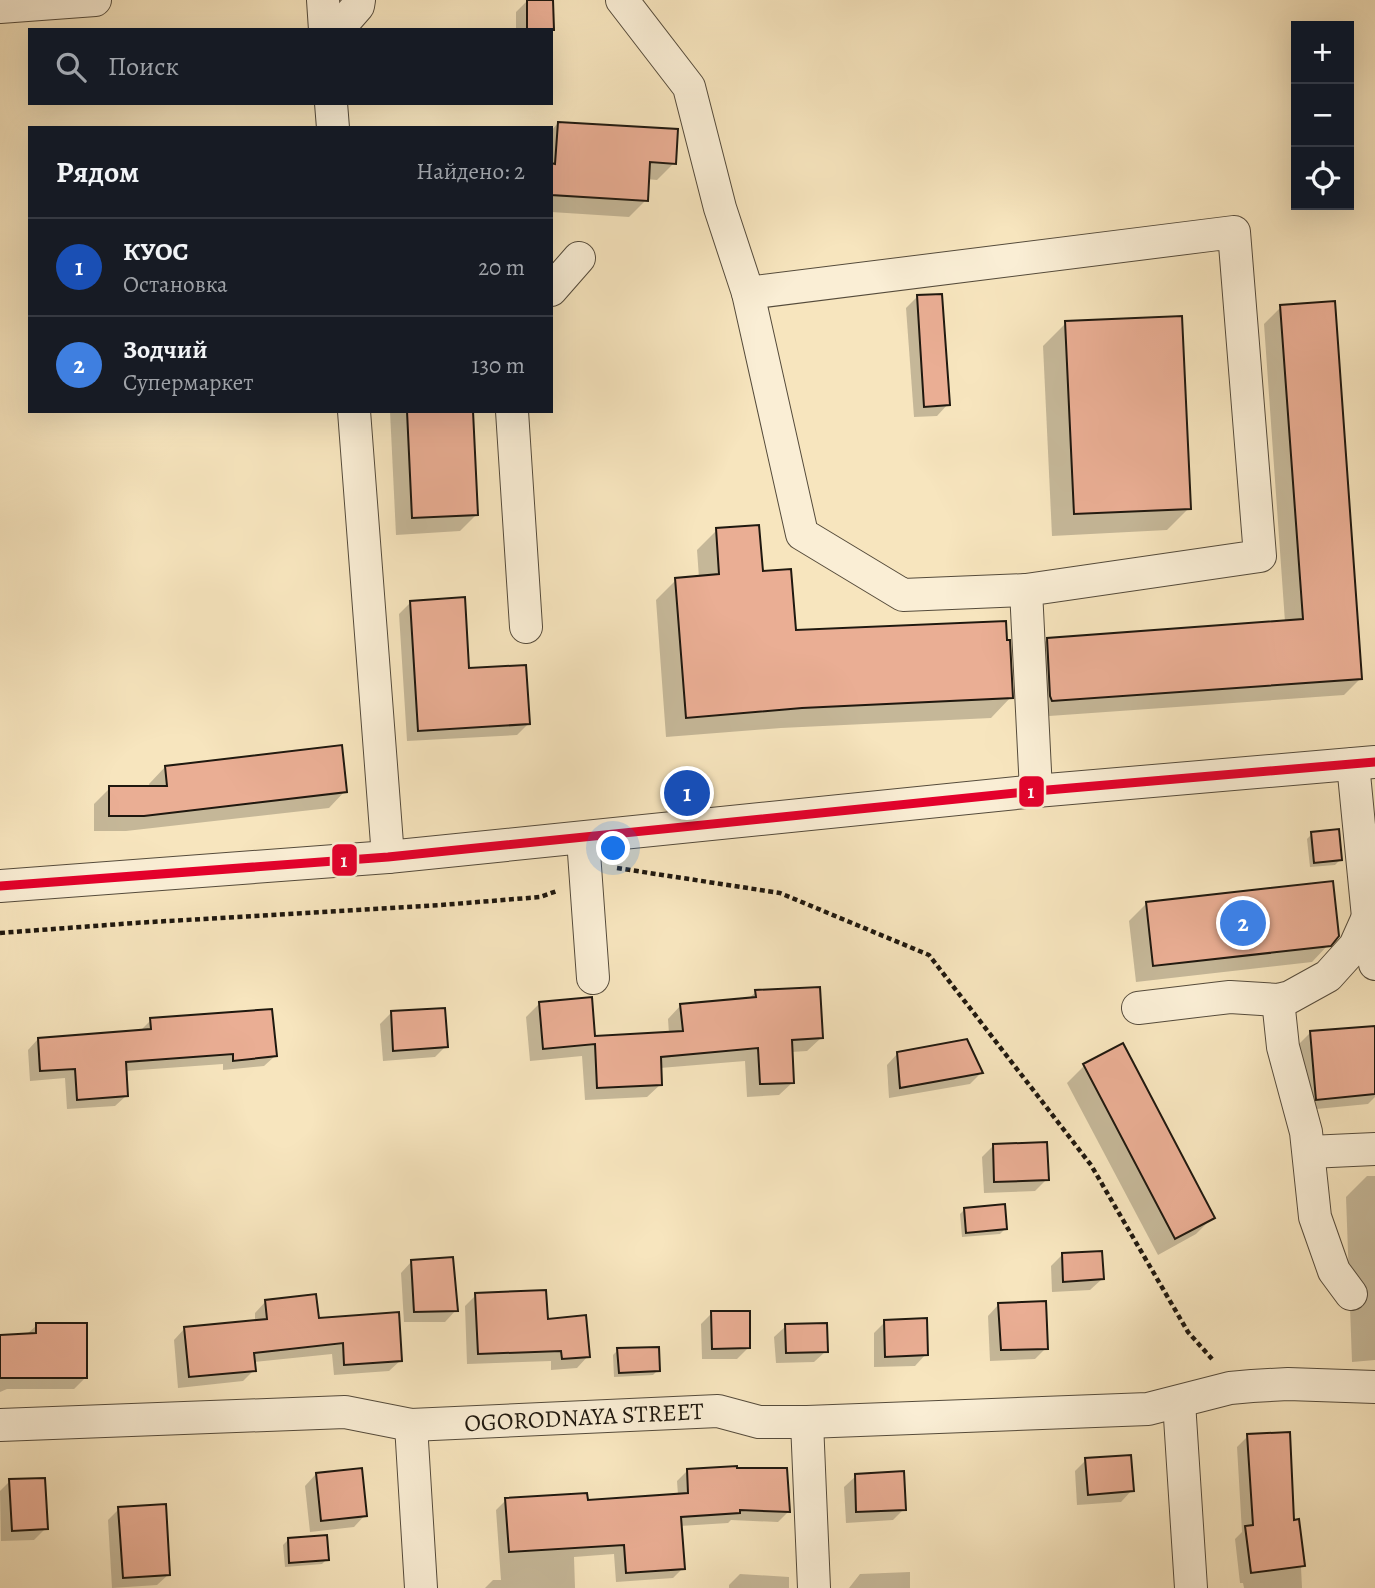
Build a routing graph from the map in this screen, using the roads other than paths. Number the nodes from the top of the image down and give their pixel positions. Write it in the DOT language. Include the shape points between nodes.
graph roads {
  1 [pos="95,0"];
  2 [pos="323,0"];
  3 [pos="359,0"];
  4 [pos="622,0"];
  5 [pos="0,7"];
  6 [pos="325,28"];
  7 [pos="339,28"];
  8 [pos="331,105"];
  9 [pos="332,126"];
  10 [pos="579,258"];
  11 [pos="553,288"];
  12 [pos="748,293"];
  13 [pos="354,413"];
  14 [pos="512,413"];
  15 [pos="1027,590"];
  16 [pos="526,627"];
  17 [pos="1364,763"];
  18 [pos="1036,791"];
  19 [pos="584,851"];
  20 [pos="388,857"];
  21 [pos="0,886"];
  22 [pos="1368,917"];
  23 [pos="1375,964"];
  24 [pos="593,978"];
  25 [pos="1278,1000"];
  26 [pos="1138,1008"];
  27 [pos="1375,1149"];
  28 [pos="1310,1152"];
  29 [pos="1351,1294"];
  30 [pos="1375,1387"];
  31 [pos="1180,1402"];
  32 [pos="807,1422"];
  33 [pos="0,1425"];
  34 [pos="411,1425"];
  35 [pos="421,1588"];
  36 [pos="814,1588"];
  37 [pos="1191,1588"];
  1 -- 5 [label="street"];
  2 -- 6 [label="street"];
  3 -- 7 [label="street"];
  4 -- 12 [label="street" via="689,87 720,208"];
  8 -- 9 [label="street"];
  10 -- 11 [label="street"];
  12 -- 15 [label="street" via="802,534 903,594"];
  12 -- 15 [label="street" via="1234,232 1260,556"];
  13 -- 20 [label="street"];
  14 -- 16 [label="street"];
  15 -- 18 [label="street"];
  17 -- 18 [label="street"];
  17 -- 22 [label="street"];
  18 -- 19 [label="street"];
  19 -- 20 [label="street"];
  19 -- 24 [label="street"];
  20 -- 21 [label="street"];
  22 -- 23 [label="street"];
  22 -- 25 [label="street" via="1355,946 1328,976"];
  25 -- 26 [label="street" via="1230,997"];
  25 -- 28 [label="street" via="1283,1047"];
  27 -- 28 [label="street"];
  28 -- 29 [label="street" via="1315,1217 1334,1270"];
  30 -- 31 [label="street, OGORODNAYA STREET" via="1252,1386"];
  31 -- 32 [label="street, OGORODNAYA STREET" via="1148,1409"];
  31 -- 37 [label="street"];
  32 -- 34 [label="street, OGORODNAYA STREET" via="759,1422 718,1411"];
  32 -- 36 [label="street"];
  33 -- 34 [label="street, OGORODNAYA STREET" via="345,1412"];
  34 -- 35 [label="street"];
}
